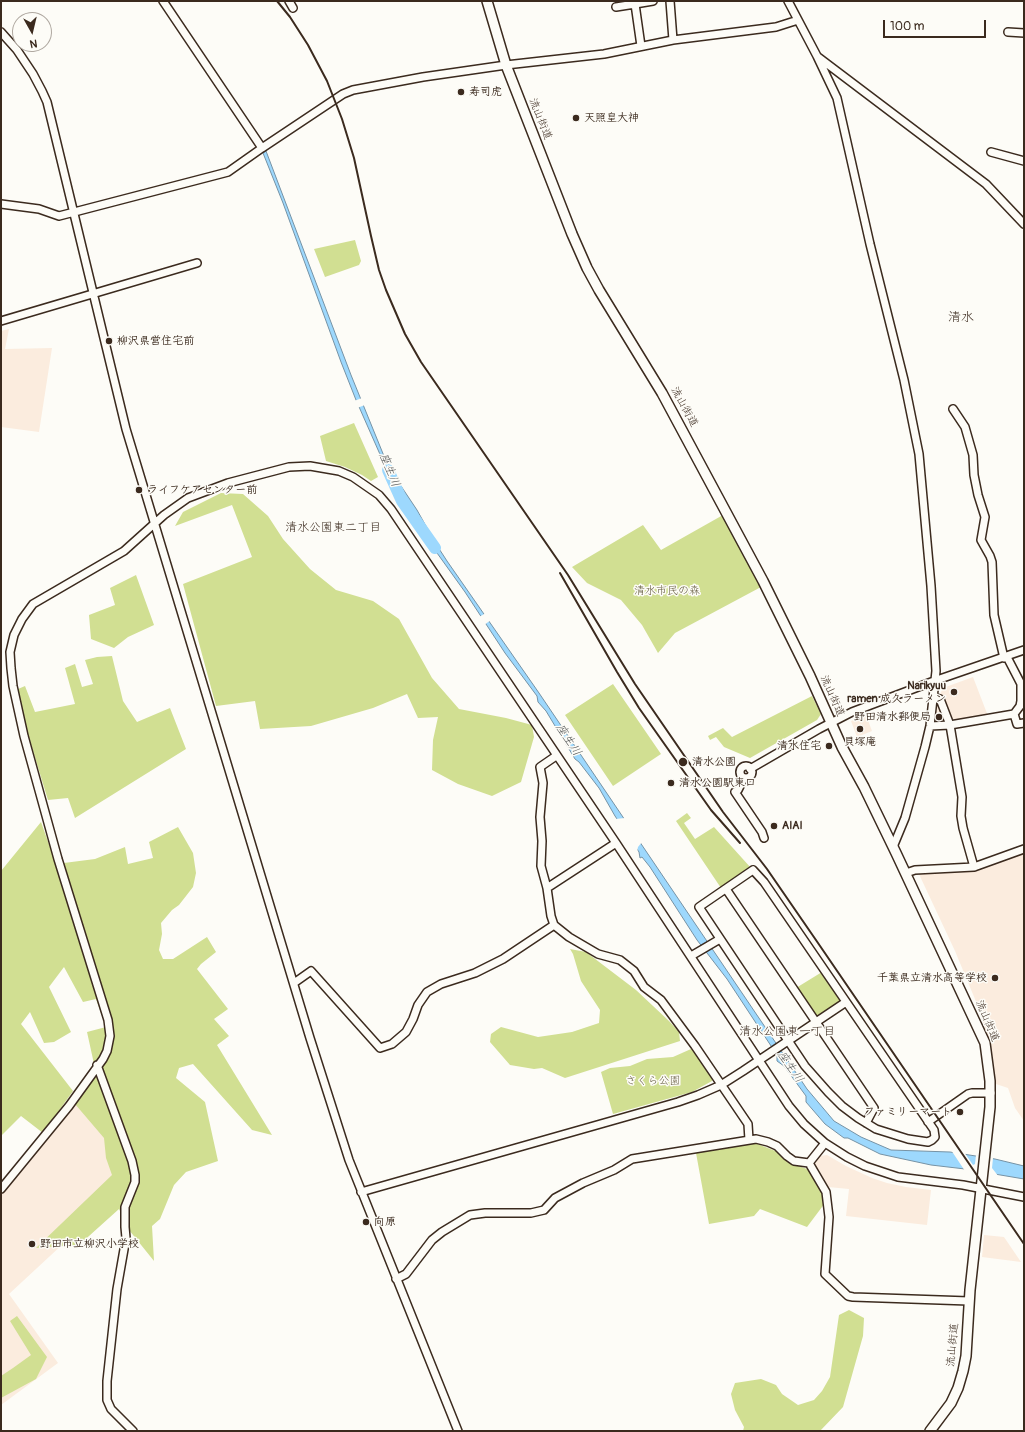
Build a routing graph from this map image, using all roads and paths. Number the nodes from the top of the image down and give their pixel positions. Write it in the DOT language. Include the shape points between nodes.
graph roads {
  1 [pos="163,1"];
  2 [pos="289,1"];
  3 [pos="487,1"];
  4 [pos="653,1"];
  5 [pos="670,1"];
  6 [pos="788,1"];
  7 [pos="635,4"];
  8 [pos="616,7"];
  9 [pos="293,8"];
  10 [pos="798,20"];
  11 [pos="1,32"];
  12 [pos="1008,32"];
  13 [pos="1024,33"];
  14 [pos="672,40"];
  15 [pos="641,46"];
  16 [pos="817,56"];
  17 [pos="506,65"];
  18 [pos="262,148"];
  19 [pos="991,152"];
  20 [pos="1024,161"];
  21 [pos="1,204"];
  22 [pos="74,212"];
  23 [pos="1024,224"];
  24 [pos="196,263"];
  25 [pos="93,294"];
  26 [pos="1,322"];
  27 [pos="953,409"];
  28 [pos="155,524"];
  29 [pos="1024,650"];
  30 [pos="1005,657"];
  31 [pos="934,680"];
  32 [pos="933,696"];
  33 [pos="1014,714"];
  34 [pos="1024,722"];
  35 [pos="831,723"];
  36 [pos="950,725"];
  37 [pos="930,726"];
  38 [pos="556,756"];
  39 [pos="764,838"];
  40 [pos="616,843"];
  41 [pos="893,848"];
  42 [pos="1024,849"];
  43 [pos="974,867"];
  44 [pos="906,873"];
  45 [pos="547,888"];
  46 [pos="726,889"];
  47 [pos="554,925"];
  48 [pos="717,940"];
  49 [pos="691,956"];
  50 [pos="294,983"];
  51 [pos="846,1002"];
  52 [pos="816,1023"];
  53 [pos="787,1043"];
  54 [pos="759,1060"];
  55 [pos="97,1065"];
  56 [pos="721,1085"];
  57 [pos="991,1093"];
  58 [pos="928,1122"];
  59 [pos="866,1123"];
  60 [pos="749,1140"];
  61 [pos="825,1143"];
  62 [pos="809,1164"];
  63 [pos="981,1184"];
  64 [pos="1,1189"];
  65 [pos="361,1192"];
  66 [pos="1024,1197"];
  67 [pos="396,1280"];
  68 [pos="969,1301"];
  69 [pos="133,1431"];
  70 [pos="458,1431"];
  71 [pos="930,1431"];
  1 -- 18 [label="street"];
  2 -- 9 [label="street"];
  3 -- 17 [label="main road, 流山街道"];
  4 -- 7 [label="street"];
  5 -- 14 [label="street"];
  6 -- 10 [label="street"];
  7 -- 8 [label="street"];
  7 -- 15 [label="street"];
  10 -- 14 [label="street" via="776,27"];
  10 -- 16 [label="street"];
  11 -- 22 [label="street" via="17,50 42,90"];
  12 -- 13 [label="street"];
  14 -- 15 [label="street"];
  15 -- 17 [label="street" via="604,54"];
  16 -- 23 [label="street" via="986,184"];
  16 -- 31 [label="street" via="837,98 916,432 931,586 936,671"];
  17 -- 18 [label="street" via="423,77 348,92"];
  17 -- 35 [label="main road, 流山街道" via="587,268 659,387 710,481 782,619"];
  18 -- 22 [label="street" via="228,172"];
  19 -- 20 [label="street"];
  21 -- 22 [label="street" via="39,209 58,216"];
  22 -- 25 [label="street"];
  24 -- 25 [label="street"];
  25 -- 26 [label="street"];
  25 -- 28 [label="street" via="123,417"];
  27 -- 30 [label="street" via="965,428 973,455 974,475 985,517 981,540 992,562 994,615"];
  28 -- 38 [label="street" via="175,507 200,492 289,467 324,467 339,471 367,485 391,509"];
  28 -- 50 [label="street"];
  28 -- 55 [label="street" via="124,551 33,604 14,635 10,652 13,686 54,858 108,1020 110,1036 107,1051"];
  29 -- 30 [label="street"];
  30 -- 31 [label="street"];
  30 -- 33 [label="street" via="1021,684 1020,706"];
  31 -- 32 [label="street"];
  31 -- 35 [label="street" via="852,712"];
  32 -- 36 [label="street" via="940,699"];
  32 -- 37 [label="street"];
  33 -- 34 [label="street" via="1017,724"];
  33 -- 36 [label="street"];
  35 -- 39 [label="street" via="750,769 745,766 740,770 740,776 744,778 735,792"];
  35 -- 41 [label="main road, 流山街道"];
  36 -- 37 [label="street"];
  36 -- 43 [label="street" via="962,797 963,828"];
  37 -- 41 [label="street" via="914,789"];
  38 -- 40 [label="street"];
  38 -- 45 [label="street" via="540,768 543,783 540,817 541,866"];
  40 -- 45 [label="street"];
  40 -- 49 [label="street"];
  41 -- 44 [label="main road, 流山街道"];
  42 -- 43 [label="street"];
  43 -- 44 [label="street" via="916,870"];
  44 -- 57 [label="main road, 流山街道" via="985,1043"];
  45 -- 47 [label="street"];
  46 -- 48 [label="street" via="699,908"];
  46 -- 51 [label="street" via="753,870 764,882"];
  46 -- 52 [label="street"];
  47 -- 50 [label="street" via="503,959 427,992 406,1032 392,1044 380,1048 311,971"];
  47 -- 56 [label="street" via="598,954 620,960 634,971 644,987 661,1000"];
  48 -- 49 [label="street"];
  48 -- 53 [label="street"];
  49 -- 54 [label="street"];
  50 -- 65 [label="street"];
  51 -- 52 [label="street"];
  51 -- 58 [label="street"];
  52 -- 53 [label="street"];
  52 -- 59 [label="street" via="874,1108"];
  53 -- 54 [label="street"];
  53 -- 59 [label="street" via="828,1092"];
  54 -- 56 [label="street"];
  54 -- 61 [label="street" via="789,1106"];
  55 -- 64 [label="street" via="69,1106"];
  55 -- 69 [label="street" via="135,1175 135,1182 125,1207 126,1238 117,1289 107,1394 111,1409"];
  56 -- 60 [label="street" via="748,1124"];
  56 -- 65 [label="street" via="678,1102"];
  57 -- 58 [label="street" via="972,1092"];
  57 -- 63 [label="main road, 流山街道"];
  58 -- 59 [label="street" via="935,1136 928,1142 889,1134"];
  60 -- 62 [label="street" via="768,1142 777,1146 794,1161"];
  60 -- 67 [label="street" via="632,1159 555,1198 544,1210 531,1214 470,1215 432,1240 406,1274"];
  61 -- 62 [label="street"];
  61 -- 63 [label="street" via="859,1163 898,1177"];
  62 -- 68 [label="street" via="826,1192 829,1217 825,1274 848,1296"];
  63 -- 66 [label="street"];
  63 -- 68 [label="main road, 流山街道"];
  65 -- 67 [label="street"];
  67 -- 70 [label="street"];
  68 -- 71 [label="main road, 流山街道" via="966,1356 958,1388"];
}
